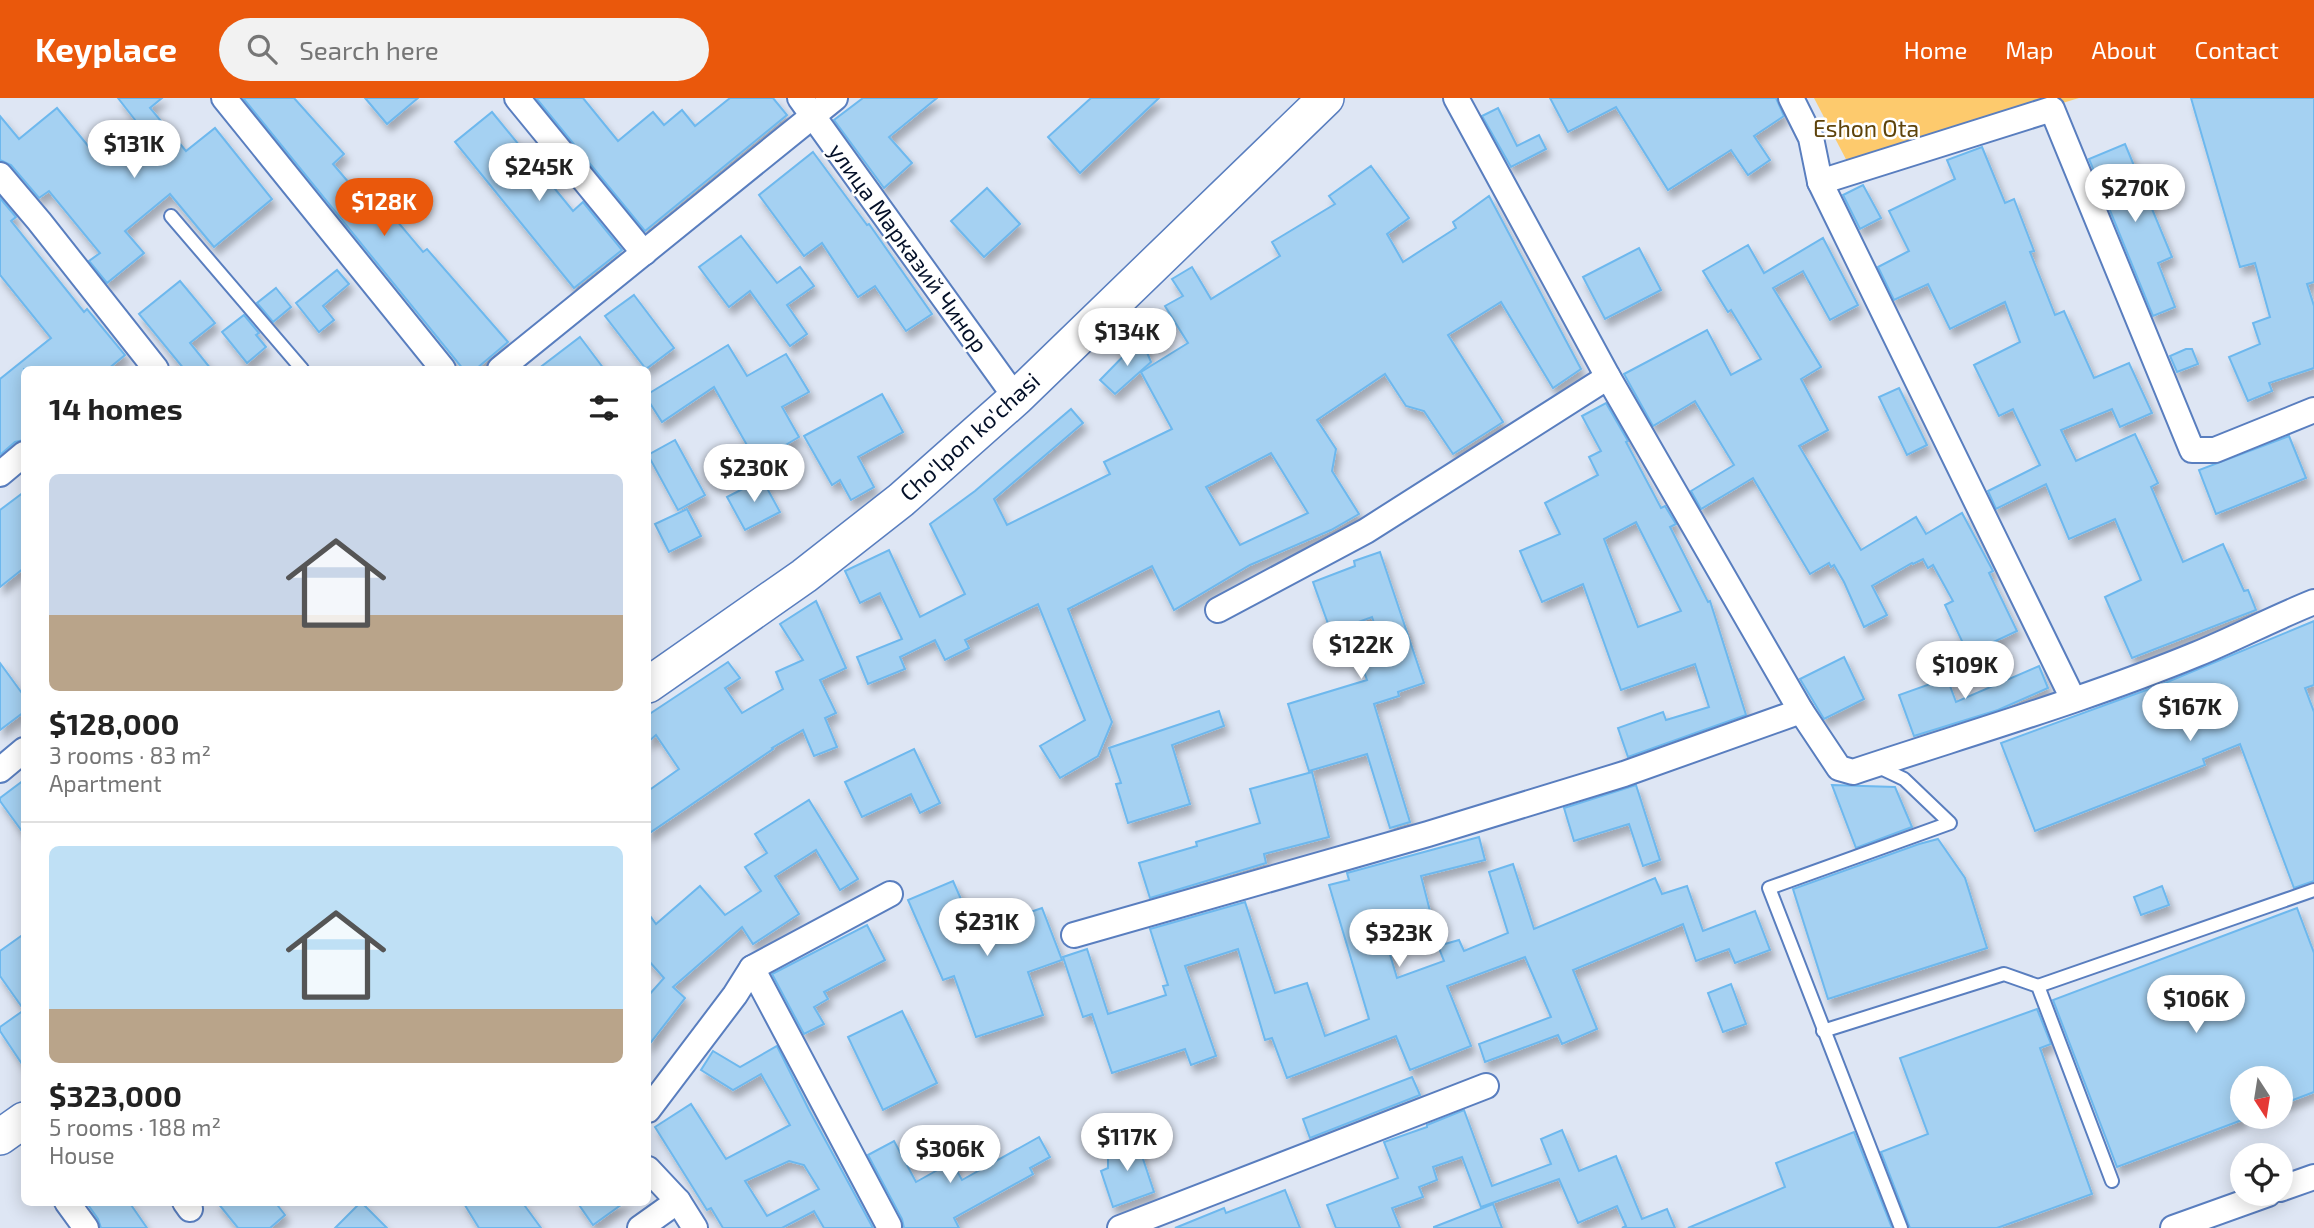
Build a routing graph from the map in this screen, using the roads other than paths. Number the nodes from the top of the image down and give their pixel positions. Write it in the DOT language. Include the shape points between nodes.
graph roads {
  1 [pos="224,98"];
  2 [pos="517,98"];
  3 [pos="835,98"];
  4 [pos="1326,98"];
  5 [pos="1455,98"];
  6 [pos="1791,98"];
  7 [pos="807,107"];
  8 [pos="0,175"];
  9 [pos="1820,182"];
  10 [pos="171,216"];
  11 [pos="644,253"];
  12 [pos="145,365"];
  13 [pos="299,366"];
  14 [pos="441,366"];
  15 [pos="504,366"];
  16 [pos="1608,377"];
  17 [pos="1016,398"];
  18 [pos="2314,410"];
  19 [pos="21,456"];
  20 [pos="0,474"];
  21 [pos="2314,602"];
  22 [pos="1218,610"];
  23 [pos="651,683"];
  24 [pos="2073,699"];
  25 [pos="1801,711"];
  26 [pos="21,752"];
  27 [pos="1878,763"];
  28 [pos="0,770"];
  29 [pos="2314,890"];
  30 [pos="890,894"];
  31 [pos="1074,934"];
  32 [pos="752,968"];
  33 [pos="2038,986"];
  34 [pos="1823,1031"];
  35 [pos="1486,1086"];
  36 [pos="651,1106"];
  37 [pos="651,1172"];
  38 [pos="2314,1177"];
  39 [pos="2112,1181"];
  40 [pos="2293,1184"];
  41 [pos="678,1201"];
  42 [pos="71,1206"];
  43 [pos="2234,1206"];
  44 [pos="889,1226"];
  45 [pos="86,1228"];
  46 [pos="640,1228"];
  47 [pos="695,1228"];
  48 [pos="1120,1228"];
  49 [pos="1901,1228"];
  50 [pos="2173,1228"];
  1 -- 14 [label="street"];
  2 -- 11 [label="street"];
  3 -- 7 [label="street"];
  4 -- 17 [label="main road, Cho'lpon ko'chasi"];
  5 -- 16 [label="street"];
  6 -- 9 [label="street" via="1811,138"];
  7 -- 11 [label="street"];
  7 -- 17 [label="street, улица Марказий Чинор"];
  8 -- 12 [label="street" via="39,220"];
  9 -- 18 [label="street" via="2052,109 2192,450 2215,450"];
  9 -- 24 [label="street"];
  10 -- 13 [label="lane"];
  11 -- 15 [label="street"];
  16 -- 22 [label="street" via="1366,531"];
  16 -- 25 [label="street"];
  17 -- 23 [label="main road, Cho'lpon ko'chasi" via="901,500 804,576"];
  19 -- 20 [label="street"];
  21 -- 24 [label="street" via="2197,654"];
  24 -- 27 [label="street"];
  25 -- 27 [label="street" via="1839,768 1853,772"];
  25 -- 31 [label="street" via="1624,775"];
  26 -- 28 [label="street"];
  27 -- 34 [label="lane" via="1904,779 1950,823 1769,888"];
  29 -- 33 [label="lane"];
  30 -- 32 [label="street"];
  32 -- 36 [label="street"];
  32 -- 44 [label="street"];
  33 -- 34 [label="lane" via="2004,974"];
  33 -- 39 [label="lane"];
  34 -- 49 [label="lane"];
  35 -- 48 [label="street"];
  37 -- 41 [label="street"];
  38 -- 40 [label="street"];
  41 -- 46 [label="street"];
  41 -- 47 [label="street"];
  42 -- 45 [label="street"];
  43 -- 50 [label="street"];
}
